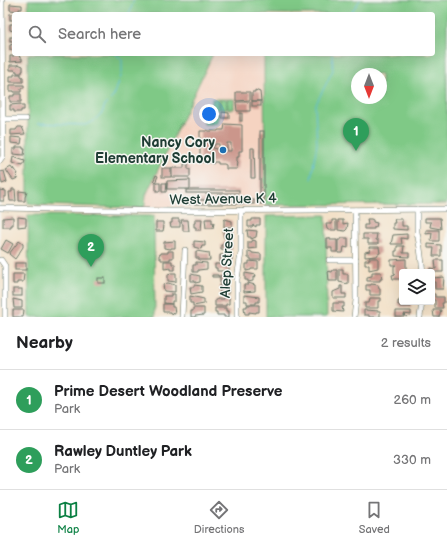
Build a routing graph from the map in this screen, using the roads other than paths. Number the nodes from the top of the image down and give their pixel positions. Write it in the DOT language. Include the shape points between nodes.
graph roads {
  1 [pos="2,0"];
  2 [pos="3,119"];
  3 [pos="26,119"];
  4 [pos="1,161"];
  5 [pos="0,208"];
  6 [pos="417,209"];
  7 [pos="447,209"];
  8 [pos="241,210"];
  9 [pos="355,210"];
  10 [pos="185,250"];
  11 [pos="1,260"];
  12 [pos="328,260"];
  13 [pos="356,260"];
  14 [pos="423,269"];
  15 [pos="422,305"];
  16 [pos="4,317"];
  17 [pos="182,317"];
  18 [pos="237,317"];
  19 [pos="354,317"];
  20 [pos="420,317"];
  1 -- 2 [label="street"];
  2 -- 3 [label="street"];
  2 -- 4 [label="street"];
  5 -- 8 [label="street, West Avenue K 4"];
  6 -- 7 [label="street, West Avenue K 4"];
  6 -- 9 [label="street, West Avenue K 4"];
  6 -- 14 [label="street" via="417,232"];
  8 -- 9 [label="street, West Avenue K 4"];
  8 -- 18 [label="street, Alep Street"];
  9 -- 13 [label="street"];
  10 -- 17 [label="street"];
  11 -- 16 [label="street" via="5,266"];
  12 -- 13 [label="street"];
  13 -- 19 [label="street"];
  15 -- 20 [label="street"];
}
